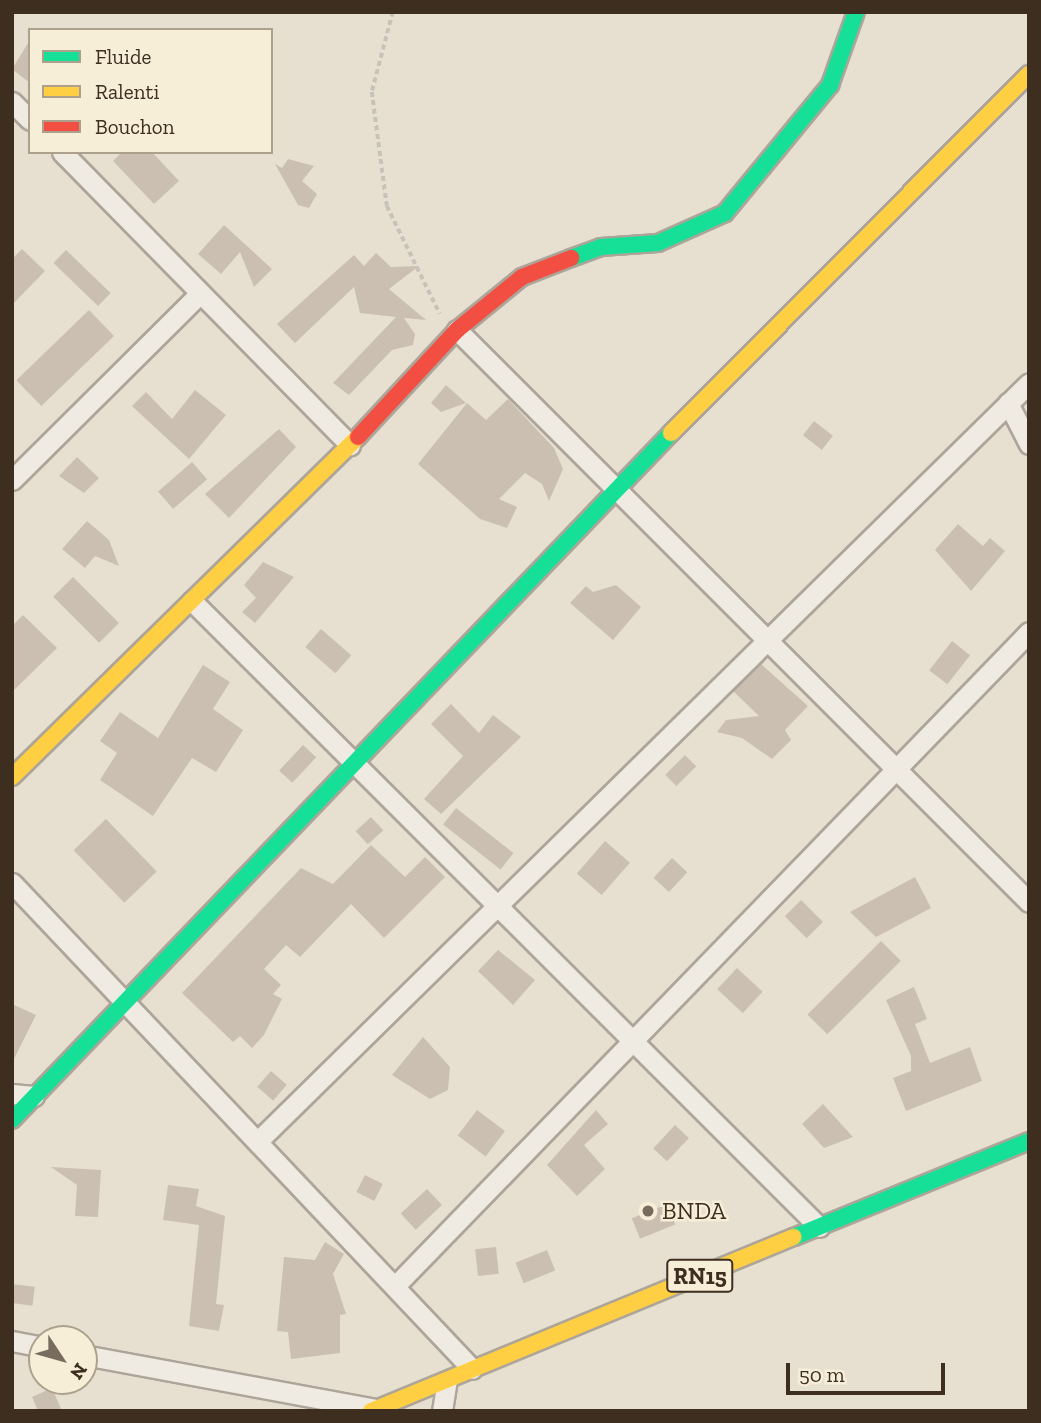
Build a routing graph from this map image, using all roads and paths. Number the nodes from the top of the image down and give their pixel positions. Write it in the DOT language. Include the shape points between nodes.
graph roads {
  1 [pos="393,12"];
  2 [pos="856,12"];
  3 [pos="1029,74"];
  4 [pos="12,102"];
  5 [pos="28,118"];
  6 [pos="64,154"];
  7 [pos="200,293"];
  8 [pos="457,330"];
  9 [pos="1029,383"];
  10 [pos="1008,403"];
  11 [pos="1029,444"];
  12 [pos="349,445"];
  13 [pos="12,480"];
  14 [pos="619,485"];
  15 [pos="192,601"];
  16 [pos="1029,632"];
  17 [pos="770,639"];
  18 [pos="356,764"];
  19 [pos="895,764"];
  20 [pos="12,777"];
  21 [pos="12,883"];
  22 [pos="1029,902"];
  23 [pos="498,906"];
  24 [pos="125,1000"];
  25 [pos="631,1039"];
  26 [pos="12,1094"];
  27 [pos="34,1096"];
  28 [pos="12,1120"];
  29 [pos="258,1141"];
  30 [pos="1029,1141"];
  31 [pos="819,1227"];
  32 [pos="395,1286"];
  33 [pos="98,1357"];
  34 [pos="472,1368"];
  35 [pos="447,1381"];
  36 [pos="373,1410"];
  37 [pos="442,1411"];
  1 -- 8 [label="path" via="372,92 387,206 442,316"];
  2 -- 8 [label="street" via="830,85 725,213 690,233 601,247 522,277"];
  3 -- 14 [label="street"];
  4 -- 5 [label="street"];
  6 -- 7 [label="street"];
  7 -- 12 [label="street"];
  7 -- 13 [label="street"];
  8 -- 12 [label="street"];
  8 -- 14 [label="street"];
  9 -- 10 [label="street"];
  10 -- 11 [label="street"];
  10 -- 17 [label="street"];
  12 -- 15 [label="street"];
  14 -- 17 [label="street"];
  14 -- 18 [label="street"];
  15 -- 18 [label="street"];
  15 -- 20 [label="street"];
  16 -- 19 [label="street"];
  17 -- 19 [label="street"];
  17 -- 23 [label="street"];
  18 -- 23 [label="street"];
  18 -- 24 [label="street"];
  19 -- 22 [label="street"];
  19 -- 25 [label="street"];
  21 -- 24 [label="street"];
  23 -- 25 [label="street"];
  23 -- 29 [label="street"];
  24 -- 27 [label="street"];
  24 -- 29 [label="street"];
  25 -- 31 [label="street"];
  25 -- 32 [label="street"];
  26 -- 27 [label="street"];
  27 -- 28 [label="street"];
  29 -- 32 [label="street"];
  30 -- 31 [label="street, RN15"];
  31 -- 34 [label="street, RN15"];
  32 -- 34 [label="street"];
  33 -- 36 [label="street"];
  34 -- 35 [label="street, RN15"];
  35 -- 36 [label="street, RN15"];
  35 -- 37 [label="street"];
}
